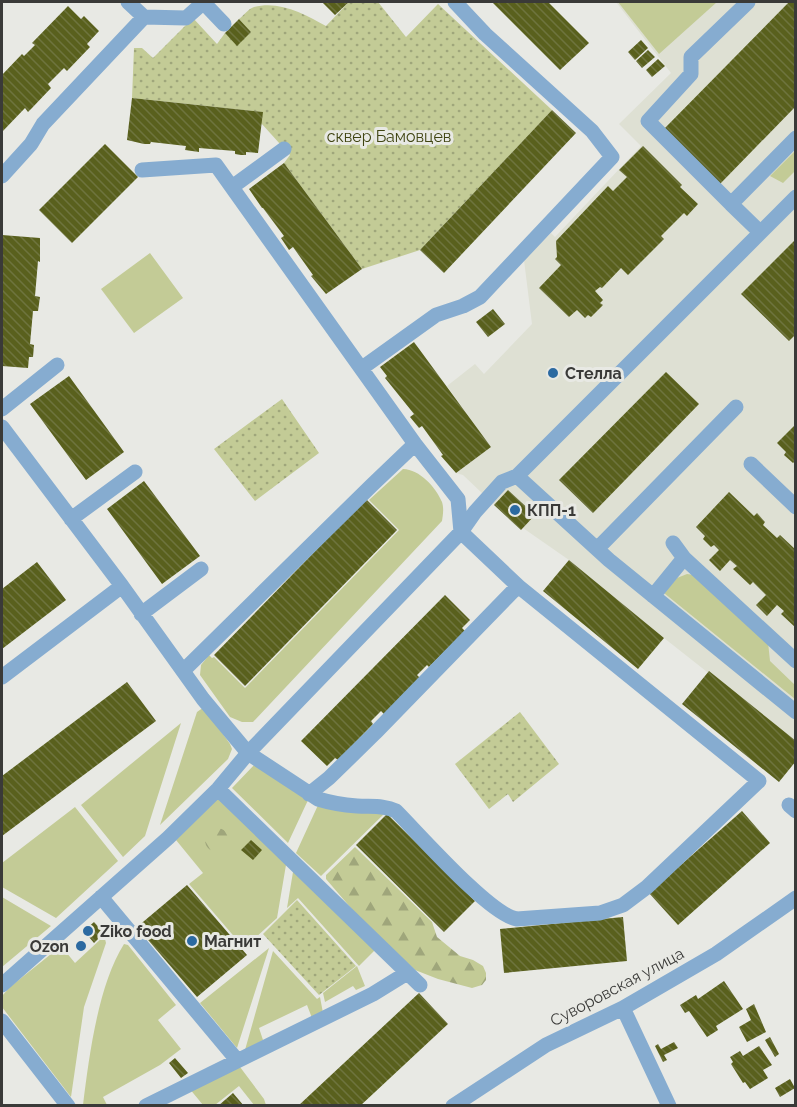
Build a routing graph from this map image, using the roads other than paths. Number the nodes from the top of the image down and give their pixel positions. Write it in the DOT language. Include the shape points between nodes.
graph roads {
  1 [pos="128,2"];
  2 [pos="203,2"];
  3 [pos="454,2"];
  4 [pos="748,2"];
  5 [pos="144,17"];
  6 [pos="224,24"];
  7 [pos="795,138"];
  8 [pos="284,149"];
  9 [pos="142,170"];
  10 [pos="2,176"];
  11 [pos="232,187"];
  12 [pos="795,197"];
  13 [pos="731,204"];
  14 [pos="760,232"];
  15 [pos="57,365"];
  16 [pos="362,368"];
  17 [pos="736,407"];
  18 [pos="2,409"];
  19 [pos="2,428"];
  20 [pos="415,444"];
  21 [pos="751,464"];
  22 [pos="135,472"];
  23 [pos="517,476"];
  24 [pos="795,507"];
  25 [pos="71,519"];
  26 [pos="461,532"];
  27 [pos="673,543"];
  28 [pos="597,549"];
  29 [pos="684,558"];
  30 [pos="201,569"];
  31 [pos="518,585"];
  32 [pos="122,586"];
  33 [pos="653,596"];
  34 [pos="141,614"];
  35 [pos="795,661"];
  36 [pos="183,671"];
  37 [pos="2,677"];
  38 [pos="795,712"];
  39 [pos="248,753"];
  40 [pos="218,789"];
  41 [pos="309,794"];
  42 [pos="101,897"];
  43 [pos="795,898"];
  44 [pos="407,973"];
  45 [pos="2,985"];
  46 [pos="420,985"];
  47 [pos="623,1008"];
  48 [pos="2,1021"];
  49 [pos="237,1060"];
  50 [pos="68,1106"];
  51 [pos="146,1106"];
  52 [pos="453,1106"];
  53 [pos="669,1106"];
  1 -- 5 [label="street"];
  2 -- 5 [label="street" via="186,18"];
  2 -- 6 [label="street"];
  3 -- 16 [label="street" via="591,131 612,157 480,297 436,315"];
  4 -- 13 [label="street" via="691,57 691,74 648,121"];
  5 -- 10 [label="street" via="43,124"];
  7 -- 13 [label="street"];
  8 -- 11 [label="street"];
  9 -- 11 [label="street" via="216,165"];
  11 -- 16 [label="street"];
  12 -- 14 [label="street"];
  13 -- 14 [label="street"];
  14 -- 23 [label="street"];
  15 -- 18 [label="street"];
  16 -- 20 [label="street"];
  17 -- 28 [label="street"];
  19 -- 25 [label="street"];
  20 -- 26 [label="street" via="458,499"];
  20 -- 36 [label="street"];
  21 -- 24 [label="street"];
  22 -- 25 [label="street"];
  23 -- 26 [label="street" via="502,482"];
  23 -- 28 [label="street"];
  25 -- 32 [label="street"];
  26 -- 31 [label="street"];
  26 -- 39 [label="street"];
  27 -- 29 [label="street"];
  28 -- 33 [label="street"];
  29 -- 33 [label="street"];
  29 -- 35 [label="street"];
  30 -- 34 [label="street"];
  31 -- 41 [label="street" via="375,733"];
  31 -- 41 [label="street" via="759,781 623,905 600,913 517,919 484,900 396,811 388,807 330,803"];
  32 -- 34 [label="street"];
  32 -- 37 [label="street"];
  33 -- 38 [label="street"];
  34 -- 36 [label="street"];
  36 -- 39 [label="street"];
  39 -- 40 [label="street"];
  39 -- 41 [label="street"];
  40 -- 42 [label="street"];
  40 -- 44 [label="street"];
  42 -- 45 [label="street"];
  42 -- 49 [label="street"];
  43 -- 47 [label="street, Суворовская улица" via="716,954"];
  44 -- 46 [label="street"];
  44 -- 49 [label="street" via="373,994"];
  47 -- 52 [label="street, Суворовская улица" via="546,1045"];
  47 -- 53 [label="street"];
  48 -- 50 [label="street"];
  49 -- 51 [label="street"];
}
